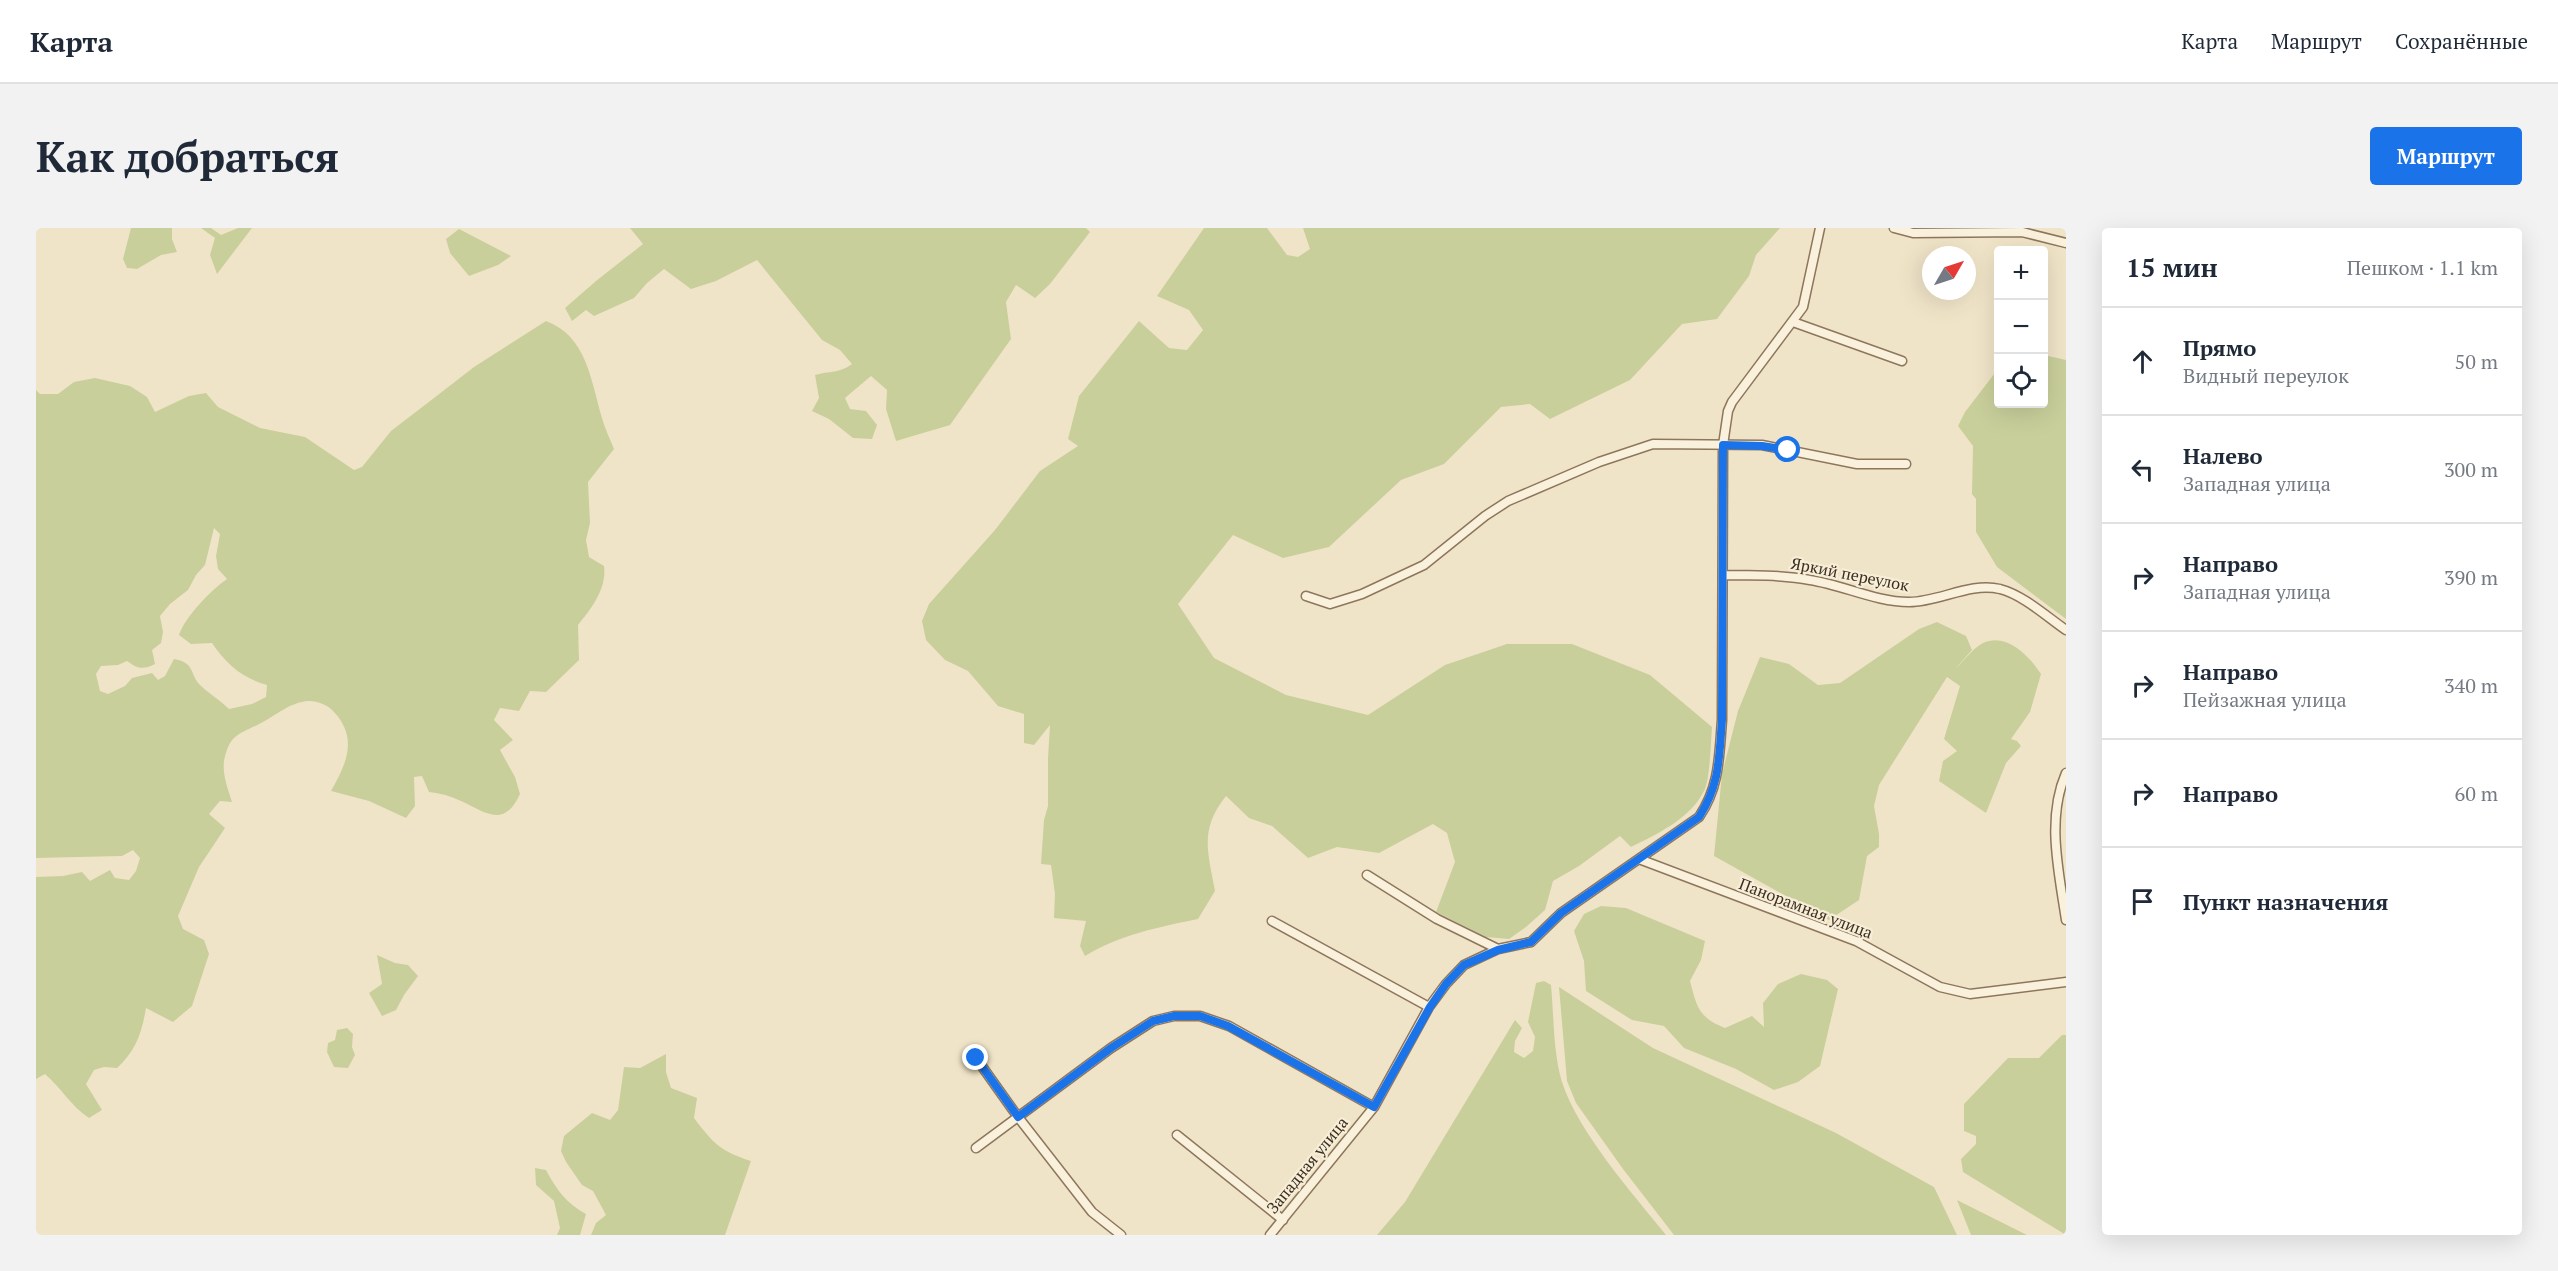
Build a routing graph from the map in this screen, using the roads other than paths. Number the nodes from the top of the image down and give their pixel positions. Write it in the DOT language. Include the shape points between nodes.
graph roads {
  1 [pos="1820,228"];
  2 [pos="1894,228"];
  3 [pos="2066,243"];
  4 [pos="1793,322"];
  5 [pos="1902,361"];
  6 [pos="1723,445"];
  7 [pos="1906,464"];
  8 [pos="1723,575"];
  9 [pos="1306,596"];
  10 [pos="2066,630"];
  11 [pos="2066,773"];
  12 [pos="1639,859"];
  13 [pos="1367,875"];
  14 [pos="2066,920"];
  15 [pos="1272,921"];
  16 [pos="1498,950"];
  17 [pos="2066,982"];
  18 [pos="1430,1007"];
  19 [pos="976,1058"];
  20 [pos="1374,1107"];
  21 [pos="1018,1117"];
  22 [pos="1176,1135"];
  23 [pos="976,1148"];
  24 [pos="1282,1220"];
  25 [pos="1121,1235"];
  26 [pos="1270,1235"];
  1 -- 4 [label="street, Западная улица" via="1808,291"];
  2 -- 3 [label="street" via="1913,233 2022,232"];
  4 -- 5 [label="street"];
  4 -- 6 [label="street, Западная улица" via="1732,402"];
  6 -- 7 [label="street" via="1776,447 1857,464"];
  6 -- 8 [label="street, Западная улица"];
  6 -- 9 [label="street" via="1667,443 1641,447 1508,501 1425,565 1384,585 1335,604"];
  8 -- 10 [label="street, Яркий переулок" via="1811,580 1908,602 1977,587 1995,588 2014,594"];
  8 -- 12 [label="street, Западная улица" via="1722,720 1711,798 1699,817"];
  11 -- 14 [label="street" via="2054,812"];
  12 -- 16 [label="street, Западная улица" via="1561,913 1531,942"];
  12 -- 17 [label="street, Панорамная улица" via="1856,941 1941,987 1970,994"];
  13 -- 16 [label="street" via="1437,919"];
  15 -- 18 [label="street"];
  16 -- 18 [label="street, Западная улица" via="1464,965"];
  18 -- 20 [label="street, Западная улица"];
  19 -- 21 [label="street"];
  20 -- 21 [label="street" via="1228,1026 1200,1016 1174,1016 1153,1021 1111,1048"];
  20 -- 24 [label="street, Западная улица"];
  21 -- 23 [label="street"];
  21 -- 25 [label="street" via="1092,1212"];
  22 -- 24 [label="street"];
  24 -- 26 [label="street, Западная улица"];
}
